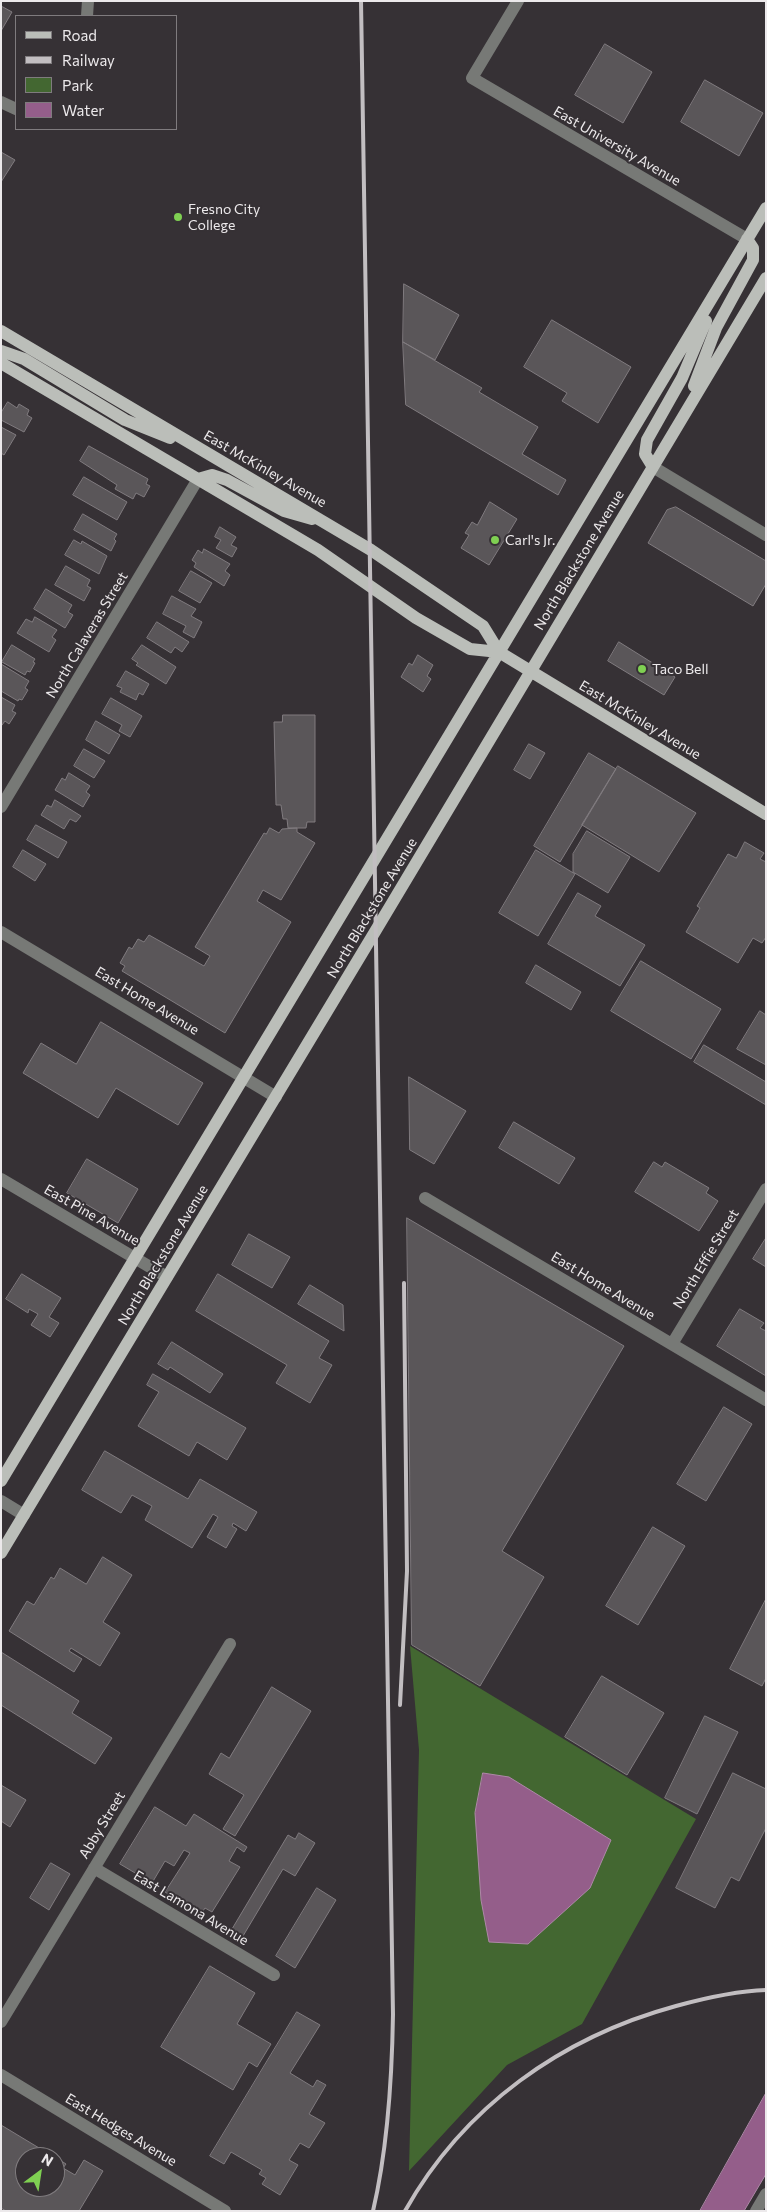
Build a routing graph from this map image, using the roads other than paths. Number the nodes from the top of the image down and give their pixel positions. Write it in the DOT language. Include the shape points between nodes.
graph roads {
  1 [pos="88,1"];
  2 [pos="518,1"];
  3 [pos="87,15"];
  4 [pos="1,102"];
  5 [pos="15,109"];
  6 [pos="766,208"];
  7 [pos="747,239"];
  8 [pos="766,278"];
  9 [pos="723,280"];
  10 [pos="1,331"];
  11 [pos="1,350"];
  12 [pos="1,363"];
  13 [pos="681,419"];
  14 [pos="209,454"];
  15 [pos="653,466"];
  16 [pos="198,479"];
  17 [pos="329,524"];
  18 [pos="766,535"];
  19 [pos="499,652"];
  20 [pos="530,671"];
  21 [pos="1,807"];
  22 [pos="766,814"];
  23 [pos="1,932"];
  24 [pos="244,1078"];
  25 [pos="276,1097"];
  26 [pos="1,1179"];
  27 [pos="766,1190"];
  28 [pos="425,1198"];
  29 [pos="136,1258"];
  30 [pos="167,1277"];
  31 [pos="672,1344"];
  32 [pos="766,1400"];
  33 [pos="1,1481"];
  34 [pos="1,1501"];
  35 [pos="24,1515"];
  36 [pos="1,1553"];
  37 [pos="230,1644"];
  38 [pos="94,1868"];
  39 [pos="274,1975"];
  40 [pos="1,2022"];
  41 [pos="1,2075"];
  42 [pos="766,2194"];
  43 [pos="225,2211"];
  44 [pos="756,2211"];
  1 -- 3 [label="street"];
  2 -- 7 [label="street, East University Avenue" via="472,78"];
  4 -- 5 [label="street"];
  6 -- 7 [label="main road, North Blackstone Avenue"];
  7 -- 9 [label="main road, North Blackstone Avenue"];
  7 -- 13 [label="main road" via="753,248 754,260 716,328"];
  8 -- 13 [label="main road, North Blackstone Avenue"];
  9 -- 15 [label="main road" via="682,378 647,440 645,454"];
  9 -- 19 [label="main road, North Blackstone Avenue"];
  10 -- 14 [label="main road, East McKinley Avenue"];
  11 -- 14 [label="main road" via="24,359 126,420"];
  12 -- 16 [label="main road, East McKinley Avenue"];
  13 -- 15 [label="main road, North Blackstone Avenue"];
  14 -- 17 [label="main road, East McKinley Avenue"];
  15 -- 18 [label="street"];
  15 -- 20 [label="main road, North Blackstone Avenue"];
  16 -- 17 [label="main road" via="212,475 284,511"];
  16 -- 19 [label="main road, East McKinley Avenue" via="318,550 416,618 470,649"];
  16 -- 21 [label="street, North Calaveras Street"];
  17 -- 19 [label="main road, East McKinley Avenue" via="483,626"];
  19 -- 20 [label="main road, East McKinley Avenue"];
  19 -- 24 [label="main road, North Blackstone Avenue"];
  20 -- 22 [label="main road, East McKinley Avenue"];
  20 -- 25 [label="main road, North Blackstone Avenue"];
  23 -- 24 [label="street, East Home Avenue"];
  24 -- 25 [label="street, East Home Avenue"];
  24 -- 29 [label="main road, North Blackstone Avenue"];
  25 -- 30 [label="main road, North Blackstone Avenue"];
  26 -- 29 [label="street, East Pine Avenue"];
  27 -- 31 [label="street, North Effie Street"];
  28 -- 31 [label="street, East Home Avenue"];
  29 -- 30 [label="street, East Pine Avenue"];
  29 -- 33 [label="main road, North Blackstone Avenue"];
  30 -- 35 [label="main road, North Blackstone Avenue"];
  31 -- 32 [label="street, East Home Avenue"];
  34 -- 35 [label="street"];
  35 -- 36 [label="main road, North Blackstone Avenue"];
  37 -- 38 [label="street, Abby Street"];
  38 -- 39 [label="street, East Lamona Avenue"];
  38 -- 40 [label="street, Abby Street"];
  41 -- 43 [label="street, East Hedges Avenue"];
  42 -- 44 [label="street"];
}
